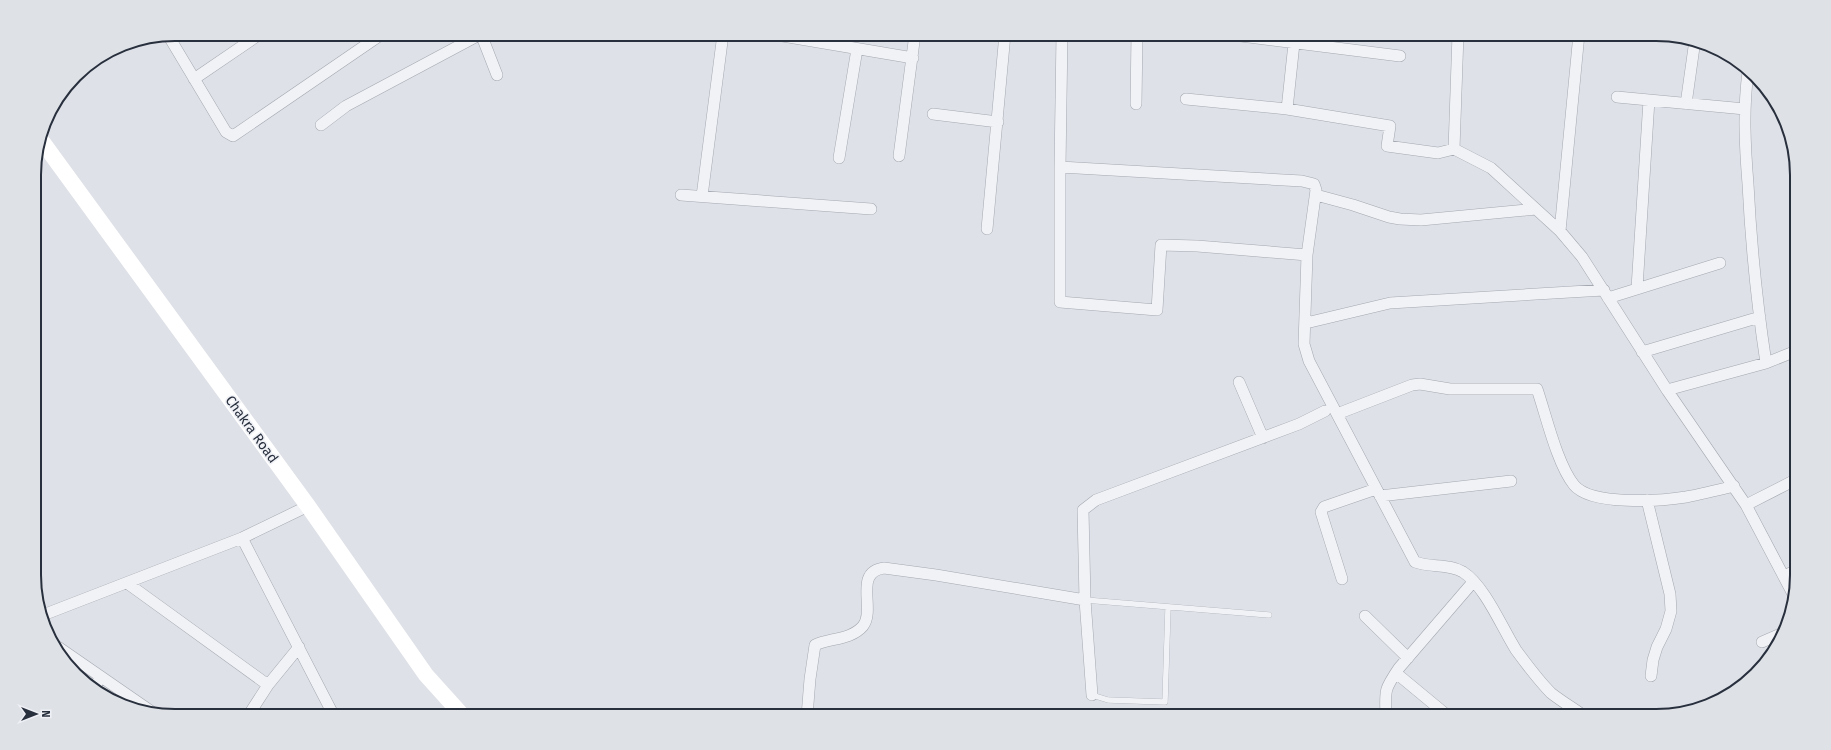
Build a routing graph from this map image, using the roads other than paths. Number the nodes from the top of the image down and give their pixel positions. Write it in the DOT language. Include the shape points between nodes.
graph roads {
  1 [pos="172,41"];
  2 [pos="250,41"];
  3 [pos="372,41"];
  4 [pos="468,41"];
  5 [pos="484,41"];
  6 [pos="722,41"];
  7 [pos="811,41"];
  8 [pos="915,41"];
  9 [pos="1004,41"];
  10 [pos="1062,41"];
  11 [pos="1137,41"];
  12 [pos="1294,41"];
  13 [pos="1312,41"];
  14 [pos="1458,41"];
  15 [pos="1578,41"];
  16 [pos="1694,47"];
  17 [pos="857,49"];
  18 [pos="1400,56"];
  19 [pos="913,58"];
  20 [pos="497,75"];
  21 [pos="1748,78"];
  22 [pos="194,79"];
  23 [pos="1617,98"];
  24 [pos="1186,99"];
  25 [pos="1649,100"];
  26 [pos="1136,104"];
  27 [pos="1686,104"];
  28 [pos="1287,109"];
  29 [pos="1745,109"];
  30 [pos="933,114"];
  31 [pos="998,122"];
  32 [pos="321,125"];
  33 [pos="45,145"];
  34 [pos="1454,149"];
  35 [pos="899,156"];
  36 [pos="839,158"];
  37 [pos="1060,167"];
  38 [pos="681,195"];
  39 [pos="1316,195"];
  40 [pos="702,196"];
  41 [pos="871,209"];
  42 [pos="1536,209"];
  43 [pos="988,229"];
  44 [pos="1560,231"];
  45 [pos="1307,255"];
  46 [pos="1720,264"];
  47 [pos="1637,288"];
  48 [pos="1606,294"];
  49 [pos="1760,317"];
  50 [pos="1306,323"];
  51 [pos="1642,352"];
  52 [pos="1790,353"];
  53 [pos="1766,363"];
  54 [pos="1240,382"];
  55 [pos="1667,390"];
  56 [pos="1325,411"];
  57 [pos="1337,414"];
  58 [pos="1264,438"];
  59 [pos="1511,481"];
  60 [pos="1790,483"];
  61 [pos="1734,486"];
  62 [pos="1378,492"];
  63 [pos="1647,500"];
  64 [pos="1746,505"];
  65 [pos="308,506"];
  66 [pos="242,538"];
  67 [pos="1790,573"];
  68 [pos="1784,576"];
  69 [pos="1342,579"];
  70 [pos="127,582"];
  71 [pos="1473,582"];
  72 [pos="1789,587"];
  73 [pos="1085,600"];
  74 [pos="1168,608"];
  75 [pos="47,613"];
  76 [pos="1269,615"];
  77 [pos="1365,616"];
  78 [pos="1775,637"];
  79 [pos="1762,642"];
  80 [pos="299,647"];
  81 [pos="69,656"];
  82 [pos="1408,658"];
  83 [pos="1396,673"];
  84 [pos="1651,676"];
  85 [pos="98,681"];
  86 [pos="268,685"];
  87 [pos="1092,695"];
  88 [pos="137,703"];
  89 [pos="253,709"];
  90 [pos="330,709"];
  91 [pos="457,709"];
  92 [pos="808,709"];
  93 [pos="1386,709"];
  94 [pos="1440,709"];
  95 [pos="1574,709"];
  1 -- 22 [label="street"];
  2 -- 22 [label="street"];
  3 -- 22 [label="street" via="233,136 226,132"];
  4 -- 32 [label="street" via="346,106"];
  5 -- 20 [label="street"];
  6 -- 40 [label="street"];
  7 -- 17 [label="street"];
  8 -- 19 [label="street"];
  9 -- 31 [label="street"];
  10 -- 37 [label="street"];
  11 -- 26 [label="street"];
  12 -- 28 [label="street"];
  13 -- 18 [label="street"];
  14 -- 34 [label="street"];
  15 -- 44 [label="street"];
  16 -- 27 [label="street"];
  17 -- 19 [label="street"];
  17 -- 36 [label="street"];
  19 -- 35 [label="street"];
  21 -- 29 [label="street"];
  23 -- 25 [label="street"];
  24 -- 28 [label="street"];
  25 -- 27 [label="street"];
  25 -- 47 [label="street"];
  27 -- 29 [label="street"];
  28 -- 34 [label="street" via="1390,126 1387,146 1438,153"];
  29 -- 49 [label="street" via="1750,227"];
  30 -- 31 [label="street"];
  31 -- 43 [label="street"];
  33 -- 65 [label="main road, Chakra Road"];
  34 -- 42 [label="street" via="1491,168"];
  37 -- 39 [label="street" via="1302,181 1314,184"];
  37 -- 45 [label="street" via="1060,302 1157,310 1161,245"];
  38 -- 40 [label="street"];
  39 -- 42 [label="street" via="1400,219 1421,220"];
  39 -- 45 [label="street"];
  40 -- 41 [label="street"];
  42 -- 44 [label="street"];
  44 -- 48 [label="street" via="1582,257"];
  45 -- 50 [label="street"];
  46 -- 47 [label="street"];
  47 -- 48 [label="street"];
  48 -- 50 [label="street" via="1390,303"];
  48 -- 51 [label="street"];
  49 -- 51 [label="street"];
  49 -- 53 [label="street"];
  50 -- 57 [label="street" via="1306,353"];
  51 -- 55 [label="street"];
  52 -- 53 [label="street"];
  53 -- 55 [label="street"];
  54 -- 58 [label="street"];
  55 -- 61 [label="street"];
  56 -- 58 [label="street"];
  57 -- 62 [label="street"];
  57 -- 63 [label="street" via="1412,385 1450,389 1537,389 1563,465 1574,485 1592,496 1626,501"];
  58 -- 73 [label="street" via="1090,503 1083,510"];
  59 -- 62 [label="street"];
  60 -- 64 [label="street"];
  61 -- 63 [label="street" via="1685,497"];
  61 -- 64 [label="street"];
  62 -- 69 [label="street" via="1324,507 1321,512"];
  62 -- 71 [label="street" via="1415,562 1426,566 1452,567"];
  63 -- 84 [label="street" via="1670,594 1670,611 1653,660"];
  64 -- 68 [label="street"];
  65 -- 66 [label="street"];
  65 -- 91 [label="main road, Chakra Road" via="426,675"];
  66 -- 70 [label="street"];
  66 -- 80 [label="street"];
  67 -- 68 [label="street"];
  68 -- 72 [label="street"];
  70 -- 75 [label="street"];
  70 -- 86 [label="street"];
  71 -- 82 [label="street"];
  71 -- 95 [label="street" via="1532,672 1552,693"];
  73 -- 74 [label="lane"];
  73 -- 87 [label="street"];
  73 -- 92 [label="street" via="936,575 877,569 870,574 867,584 864,624 856,633 815,645"];
  74 -- 76 [label="lane"];
  74 -- 87 [label="lane" via="1165,702 1108,700"];
  77 -- 82 [label="street"];
  78 -- 79 [label="street"];
  80 -- 86 [label="street"];
  80 -- 90 [label="street"];
  81 -- 85 [label="street"];
  82 -- 83 [label="street"];
  83 -- 93 [label="street" via="1385,691"];
  83 -- 94 [label="street"];
  85 -- 88 [label="street"];
  86 -- 89 [label="street"];
}
